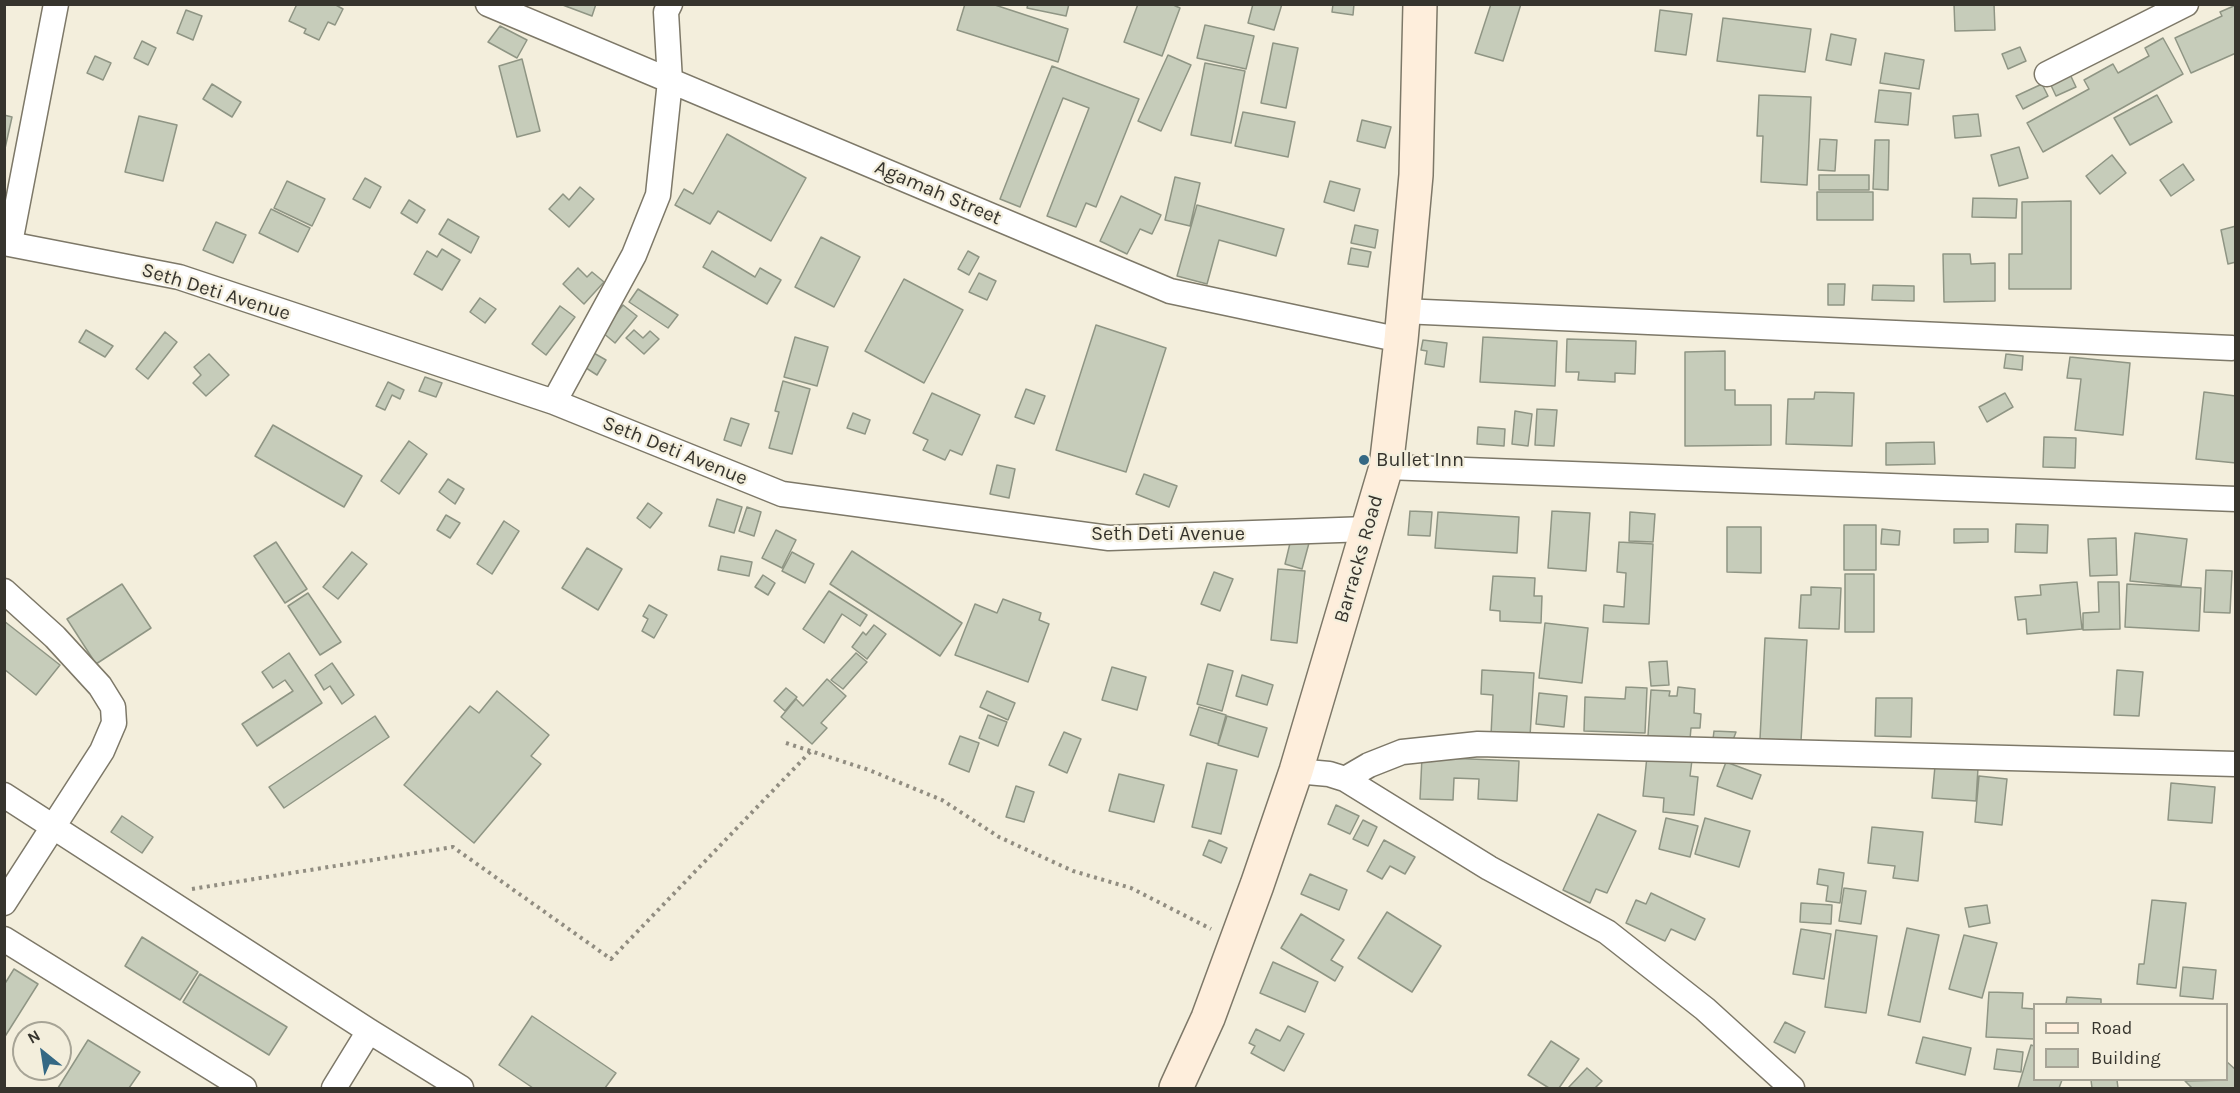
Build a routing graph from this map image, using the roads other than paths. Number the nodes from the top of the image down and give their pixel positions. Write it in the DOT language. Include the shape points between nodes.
graph roads {
  1 [pos="56,4"];
  2 [pos="488,4"];
  3 [pos="670,4"];
  4 [pos="1420,4"];
  5 [pos="2186,4"];
  6 [pos="2047,74"];
  7 [pos="670,81"];
  8 [pos="7,243"];
  9 [pos="1402,326"];
  10 [pos="2232,348"];
  11 [pos="554,402"];
  12 [pos="1386,467"];
  13 [pos="2235,500"];
  14 [pos="1368,529"];
  15 [pos="4,591"];
  16 [pos="2235,764"];
  17 [pos="1296,771"];
  18 [pos="1345,778"];
  19 [pos="4,795"];
  20 [pos="53,826"];
  21 [pos="4,903"];
  22 [pos="4,939"];
  23 [pos="369,1031"];
  24 [pos="244,1089"];
  25 [pos="334,1089"];
  26 [pos="461,1089"];
  27 [pos="1176,1089"];
  28 [pos="1792,1089"];
  1 -- 8 [label="street"];
  2 -- 7 [label="street, Agamah Street"];
  3 -- 7 [label="street" via="666,12"];
  4 -- 9 [label="street, Barracks Road" via="1416,175"];
  5 -- 6 [label="street"];
  7 -- 9 [label="street, Agamah Street" via="1170,291"];
  7 -- 11 [label="street" via="658,195 634,255"];
  8 -- 11 [label="street, Seth Deti Avenue" via="179,277"];
  9 -- 10 [label="street, Agamah Street"];
  9 -- 12 [label="street, Barracks Road"];
  11 -- 14 [label="street, Seth Deti Avenue" via="782,494 1109,538"];
  12 -- 13 [label="street"];
  12 -- 14 [label="street, Barracks Road"];
  14 -- 17 [label="street, Barracks Road"];
  15 -- 20 [label="street" via="71,654 113,706 110,736"];
  16 -- 18 [label="street" via="1478,744 1402,752"];
  17 -- 18 [label="street"];
  17 -- 27 [label="street, Barracks Road" via="1208,1018"];
  18 -- 28 [label="street" via="1489,868 1607,932 1706,1009"];
  19 -- 20 [label="street"];
  20 -- 21 [label="street"];
  20 -- 23 [label="street"];
  22 -- 24 [label="street"];
  23 -- 25 [label="street"];
  23 -- 26 [label="street"];
}
